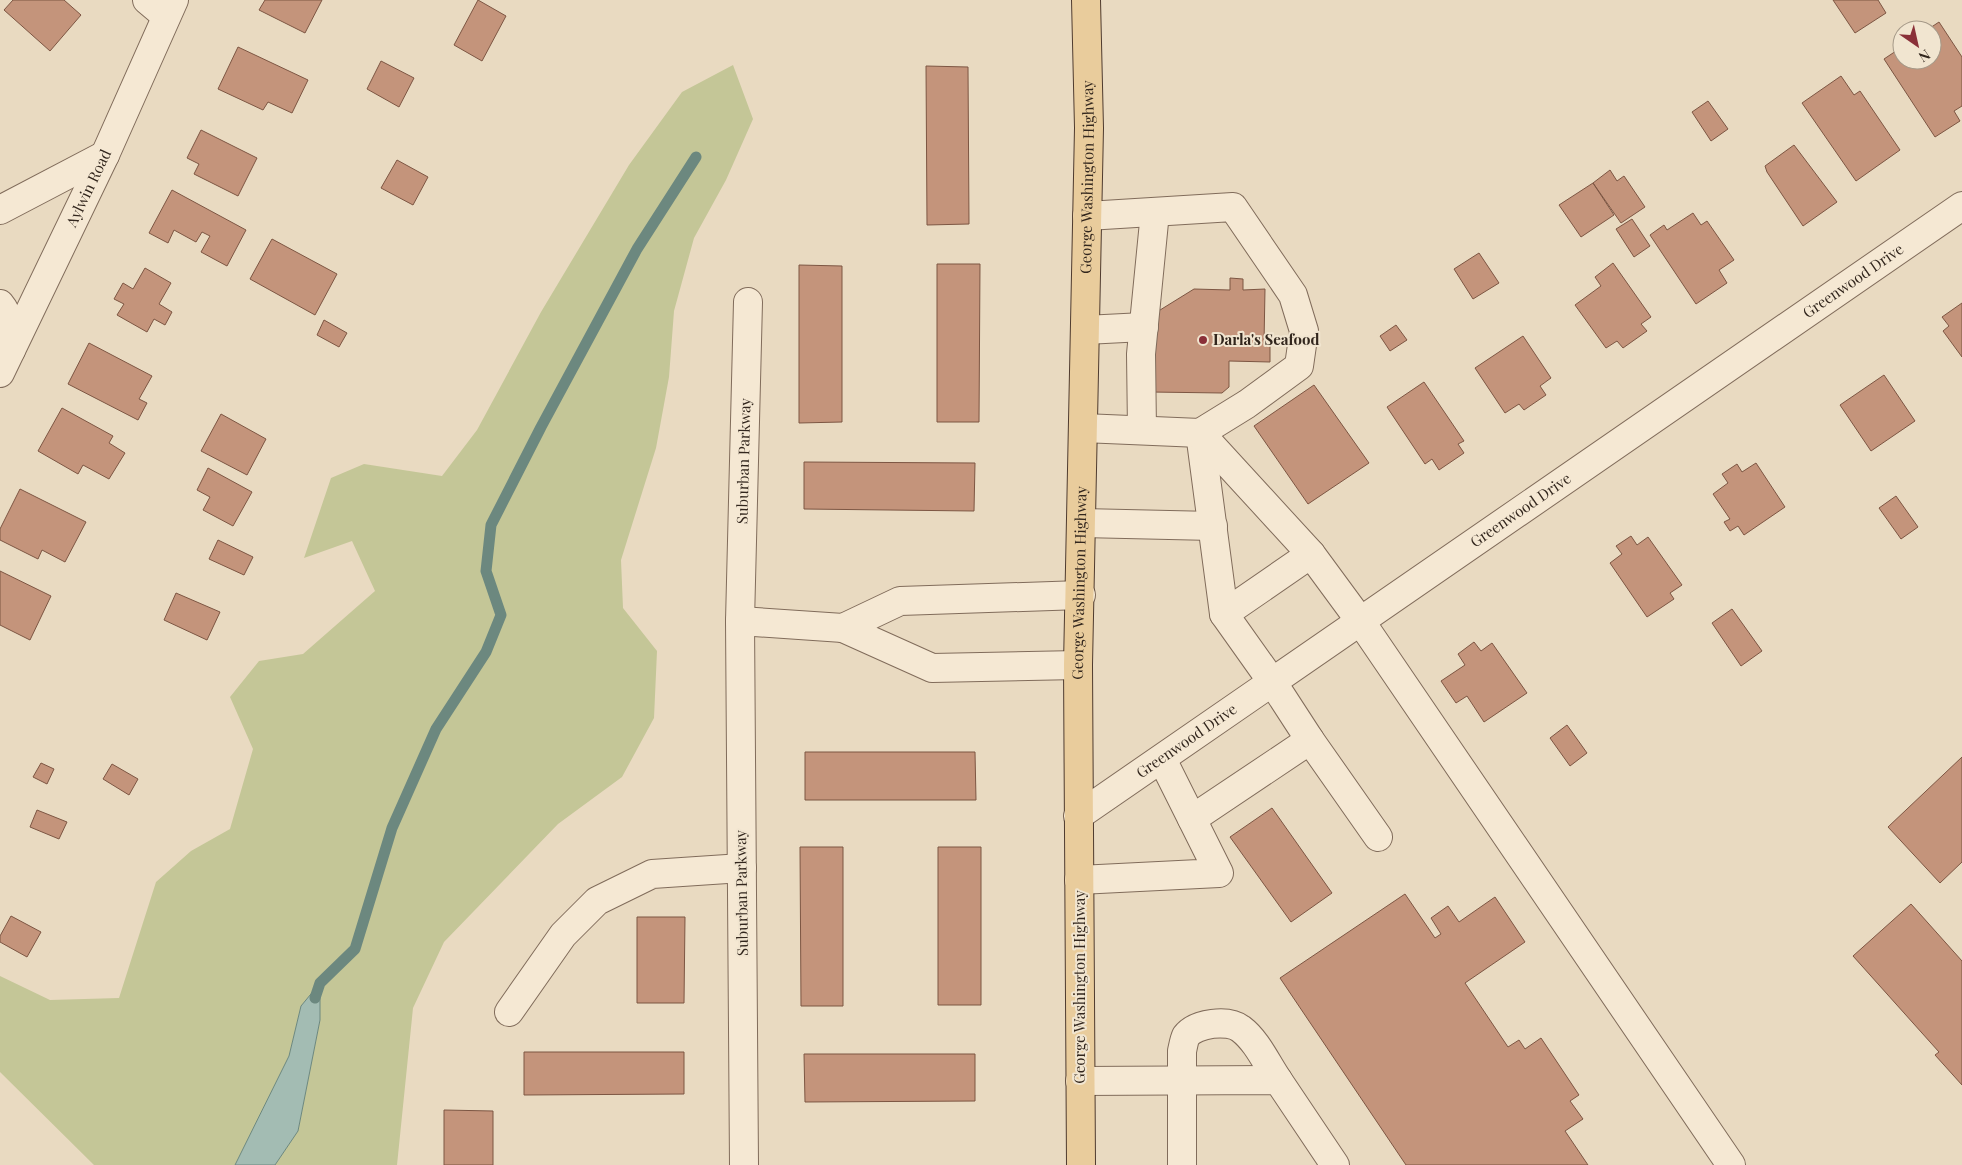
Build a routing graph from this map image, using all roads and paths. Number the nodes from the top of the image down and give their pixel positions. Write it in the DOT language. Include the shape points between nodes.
graph roads {
  1 [pos="1086,0"];
  2 [pos="162,5"];
  3 [pos="105,155"];
  4 [pos="1962,206"];
  5 [pos="0,210"];
  6 [pos="1155,212"];
  7 [pos="1087,216"];
  8 [pos="748,302"];
  9 [pos="0,304"];
  10 [pos="1144,327"];
  11 [pos="1085,330"];
  12 [pos="6,362"];
  13 [pos="1083,428"];
  14 [pos="1142,430"];
  15 [pos="1200,432"];
  16 [pos="1082,523"];
  17 [pos="1213,526"];
  18 [pos="1311,554"];
  19 [pos="1080,596"];
  20 [pos="1224,614"];
  21 [pos="740,621"];
  22 [pos="1361,622"];
  23 [pos="843,628"];
  24 [pos="1078,666"];
  25 [pos="1273,683"];
  26 [pos="1310,740"];
  27 [pos="1162,759"];
  28 [pos="1078,816"];
  29 [pos="1192,820"];
  30 [pos="1378,837"];
  31 [pos="742,868"];
  32 [pos="1079,880"];
  33 [pos="509,1012"];
  34 [pos="1182,1080"];
  35 [pos="1278,1080"];
  36 [pos="1080,1081"];
  37 [pos="744,1165"];
  38 [pos="1081,1165"];
  39 [pos="1182,1165"];
  40 [pos="1336,1165"];
  41 [pos="1730,1165"];
  1 -- 7 [label="main road, George Washington Highway"];
  2 -- 3 [label="street, Aylwin Road"];
  3 -- 5 [label="street"];
  3 -- 12 [label="street, Aylwin Road"];
  4 -- 22 [label="street, Greenwood Drive"];
  6 -- 7 [label="street"];
  6 -- 10 [label="street"];
  6 -- 15 [label="street" via="1233,207 1293,296 1304,331 1299,366 1248,404"];
  7 -- 11 [label="main road, George Washington Highway"];
  8 -- 21 [label="street, Suburban Parkway"];
  9 -- 12 [label="street" via="10,325"];
  10 -- 11 [label="street"];
  10 -- 14 [label="street"];
  11 -- 13 [label="main road, George Washington Highway"];
  13 -- 14 [label="street"];
  13 -- 16 [label="main road, George Washington Highway"];
  14 -- 15 [label="street"];
  15 -- 17 [label="street"];
  15 -- 18 [label="street"];
  16 -- 17 [label="street"];
  16 -- 19 [label="main road, George Washington Highway"];
  17 -- 20 [label="street"];
  18 -- 20 [label="street"];
  18 -- 22 [label="street"];
  19 -- 23 [label="street" via="900,601"];
  19 -- 24 [label="main road, George Washington Highway"];
  20 -- 25 [label="street"];
  21 -- 23 [label="street"];
  21 -- 31 [label="street, Suburban Parkway"];
  22 -- 25 [label="street, Greenwood Drive"];
  22 -- 41 [label="street"];
  23 -- 24 [label="street" via="932,668"];
  24 -- 28 [label="main road, George Washington Highway"];
  25 -- 26 [label="street"];
  25 -- 27 [label="street, Greenwood Drive"];
  26 -- 29 [label="street"];
  26 -- 30 [label="street"];
  27 -- 28 [label="street, Greenwood Drive"];
  27 -- 29 [label="street"];
  28 -- 32 [label="main road, George Washington Highway"];
  29 -- 32 [label="street" via="1219,873"];
  31 -- 33 [label="street" via="652,874 597,902 563,935"];
  31 -- 37 [label="street, Suburban Parkway"];
  32 -- 36 [label="main road, George Washington Highway"];
  34 -- 35 [label="street"];
  34 -- 35 [label="street" via="1185,1038 1195,1028 1226,1024 1239,1027 1248,1036"];
  34 -- 36 [label="street"];
  34 -- 39 [label="street"];
  35 -- 40 [label="street"];
  36 -- 38 [label="main road, George Washington Highway"];
}
